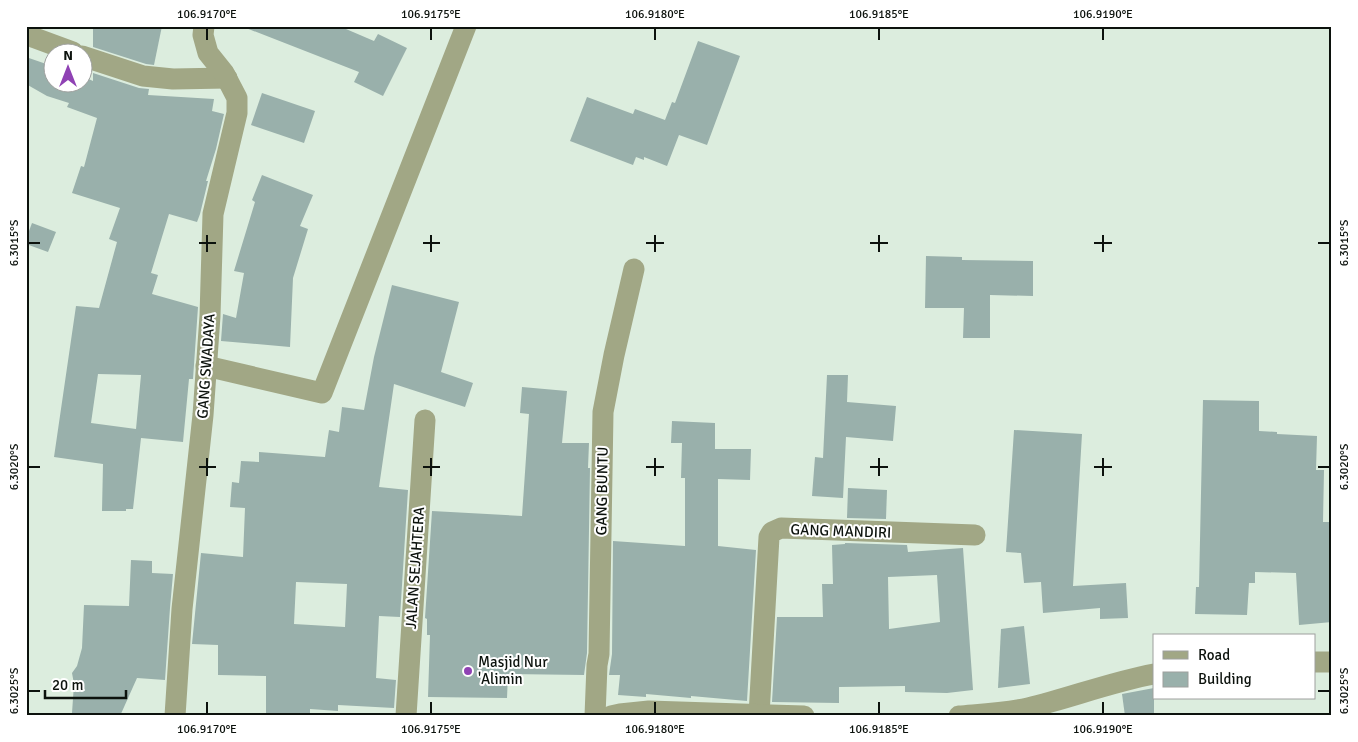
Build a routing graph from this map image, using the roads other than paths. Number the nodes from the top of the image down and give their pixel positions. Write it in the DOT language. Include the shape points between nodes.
graph roads {
  1 [pos="204,26"];
  2 [pos="466,26"];
  3 [pos="26,31"];
  4 [pos="46,42"];
  5 [pos="92,59"];
  6 [pos="227,78"];
  7 [pos="634,269"];
  8 [pos="206,366"];
  9 [pos="425,420"];
  10 [pos="975,535"];
  11 [pos="1316,662"];
  12 [pos="1332,662"];
  13 [pos="1153,674"];
  14 [pos="1028,712"];
  15 [pos="759,715"];
  16 [pos="175,716"];
  17 [pos="406,716"];
  18 [pos="595,716"];
  19 [pos="611,716"];
  20 [pos="804,716"];
  21 [pos="959,716"];
  1 -- 6 [label="street, GANG SWADAYA" via="208,53"];
  2 -- 8 [label="street" via="322,393"];
  3 -- 4 [label="street"];
  5 -- 6 [label="street" via="143,76"];
  6 -- 8 [label="street, GANG SWADAYA" via="236,98 236,113 213,214"];
  7 -- 18 [label="street, GANG BUNTU" via="603,412"];
  8 -- 16 [label="street, GANG SWADAYA"];
  9 -- 17 [label="street, JALAN SEJAHTERA"];
  10 -- 15 [label="street, GANG MANDIRI" via="780,528 772,532 769,537"];
  11 -- 12 [label="street"];
  13 -- 14 [label="street"];
  14 -- 21 [label="street"];
  15 -- 19 [label="street" via="649,712"];
  15 -- 20 [label="street"];
}
